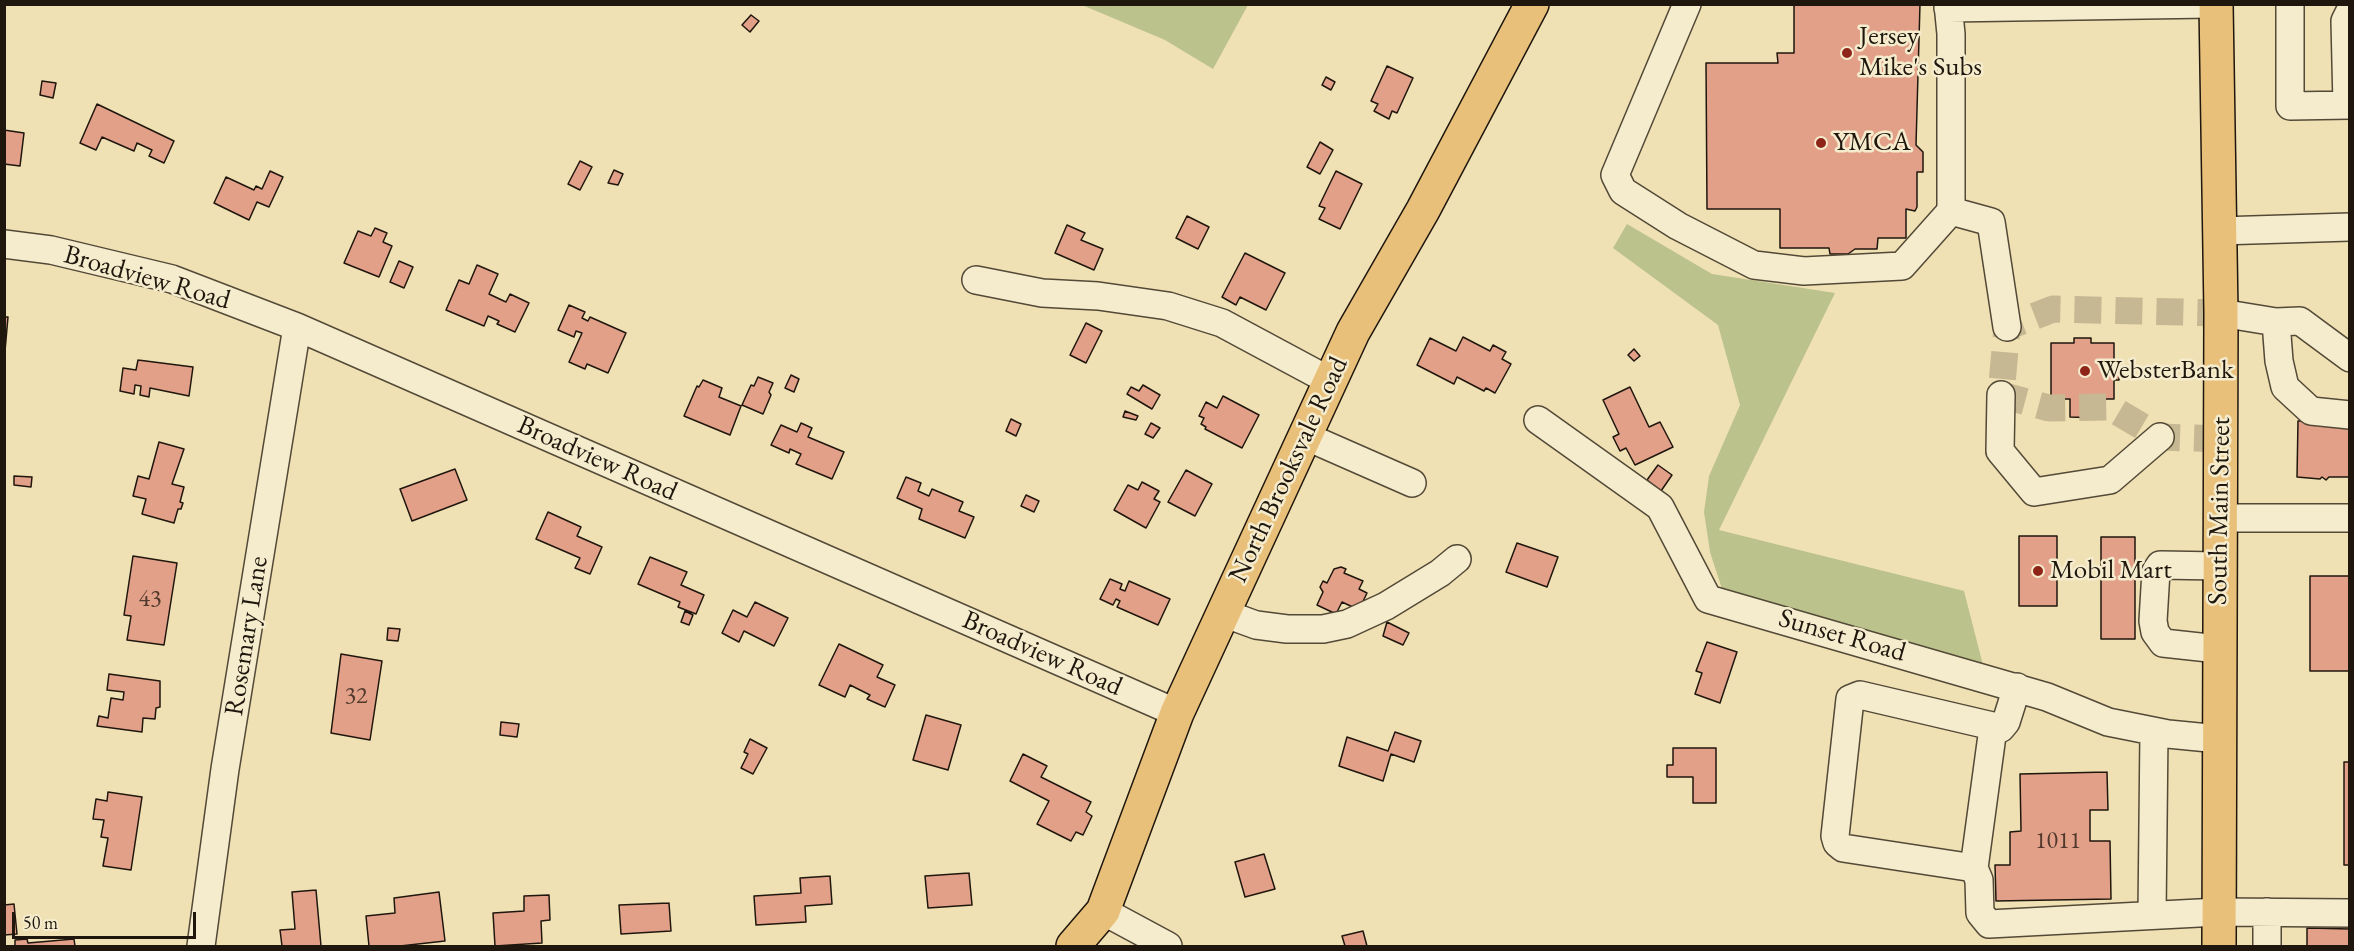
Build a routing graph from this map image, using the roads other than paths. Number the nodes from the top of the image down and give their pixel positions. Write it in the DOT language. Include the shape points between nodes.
graph roads {
  1 [pos="1532,4"];
  2 [pos="1687,4"];
  3 [pos="2210,4"];
  4 [pos="2216,4"];
  5 [pos="2290,4"];
  6 [pos="1948,6"];
  7 [pos="2349,11"];
  8 [pos="2348,105"];
  9 [pos="1951,211"];
  10 [pos="2349,227"];
  11 [pos="2219,231"];
  12 [pos="4,244"];
  13 [pos="976,280"];
  14 [pos="2221,313"];
  15 [pos="2276,322"];
  16 [pos="297,327"];
  17 [pos="2007,327"];
  18 [pos="2349,358"];
  19 [pos="1330,381"];
  20 [pos="2001,395"];
  21 [pos="2349,415"];
  22 [pos="1538,420"];
  23 [pos="1305,435"];
  24 [pos="2160,437"];
  25 [pos="1412,483"];
  26 [pos="2219,518"];
  27 [pos="2349,518"];
  28 [pos="1457,559"];
  29 [pos="2219,566"];
  30 [pos="1223,613"];
  31 [pos="2218,649"];
  32 [pos="2017,687"];
  33 [pos="1177,713"];
  34 [pos="1992,728"];
  35 [pos="2154,732"];
  36 [pos="2219,739"];
  37 [pos="1974,868"];
  38 [pos="1102,911"];
  39 [pos="2218,912"];
  40 [pos="2267,912"];
  41 [pos="2349,913"];
  42 [pos="2152,915"];
  43 [pos="201,946"];
  44 [pos="1073,946"];
  45 [pos="1168,946"];
  46 [pos="2219,946"];
  47 [pos="2267,946"];
  1 -- 19 [label="main road, North Brooksvale Road"];
  2 -- 9 [label="street" via="1615,175 1623,191 1678,226 1754,265 1804,271 1902,266"];
  3 -- 6 [label="street"];
  4 -- 11 [label="main road, South Main Street"];
  5 -- 8 [label="street" via="2290,106"];
  6 -- 9 [label="street"];
  7 -- 8 [label="street" via="2345,21"];
  9 -- 17 [label="street" via="1991,222"];
  10 -- 11 [label="street"];
  11 -- 14 [label="main road, South Main Street"];
  12 -- 16 [label="street, Broadview Road" via="51,250 172,279"];
  13 -- 19 [label="street" via="1042,293 1168,306 1222,322"];
  14 -- 15 [label="street"];
  14 -- 26 [label="main road, South Main Street"];
  15 -- 18 [label="street" via="2300,321"];
  15 -- 21 [label="street" via="2278,361 2285,387 2311,411"];
  16 -- 33 [label="street, Broadview Road"];
  16 -- 43 [label="street, Rosemary Lane" via="227,757"];
  19 -- 23 [label="main road, North Brooksvale Road"];
  20 -- 24 [label="street" via="2000,451 2034,492 2110,480"];
  22 -- 32 [label="street, Sunset Road" via="1660,507 1708,598"];
  23 -- 25 [label="street"];
  23 -- 30 [label="main road, North Brooksvale Road"];
  26 -- 27 [label="street"];
  26 -- 29 [label="main road, South Main Street"];
  28 -- 30 [label="street" via="1386,606 1347,624 1287,629 1256,626"];
  29 -- 31 [label="main road, South Main Street"];
  29 -- 31 [label="street" via="2160,565 2156,571 2153,621 2163,643"];
  30 -- 33 [label="main road, North Brooksvale Road"];
  31 -- 36 [label="main road, South Main Street"];
  32 -- 34 [label="street" via="2006,722 2001,728"];
  32 -- 35 [label="street, Sunset Road" via="2108,722"];
  33 -- 38 [label="main road, North Brooksvale Road"];
  34 -- 37 [label="street"];
  34 -- 37 [label="street" via="1860,695 1851,699 1848,709 1837,843 1843,848"];
  35 -- 36 [label="street, Sunset Road"];
  35 -- 42 [label="street"];
  36 -- 39 [label="main road, South Main Street"];
  37 -- 42 [label="street" via="1979,879 1980,913 1989,924"];
  38 -- 44 [label="main road, North Brooksvale Road"];
  38 -- 45 [label="street"];
  39 -- 40 [label="street"];
  39 -- 42 [label="street"];
  39 -- 46 [label="main road, South Main Street"];
  40 -- 41 [label="street"];
  40 -- 47 [label="street"];
}
